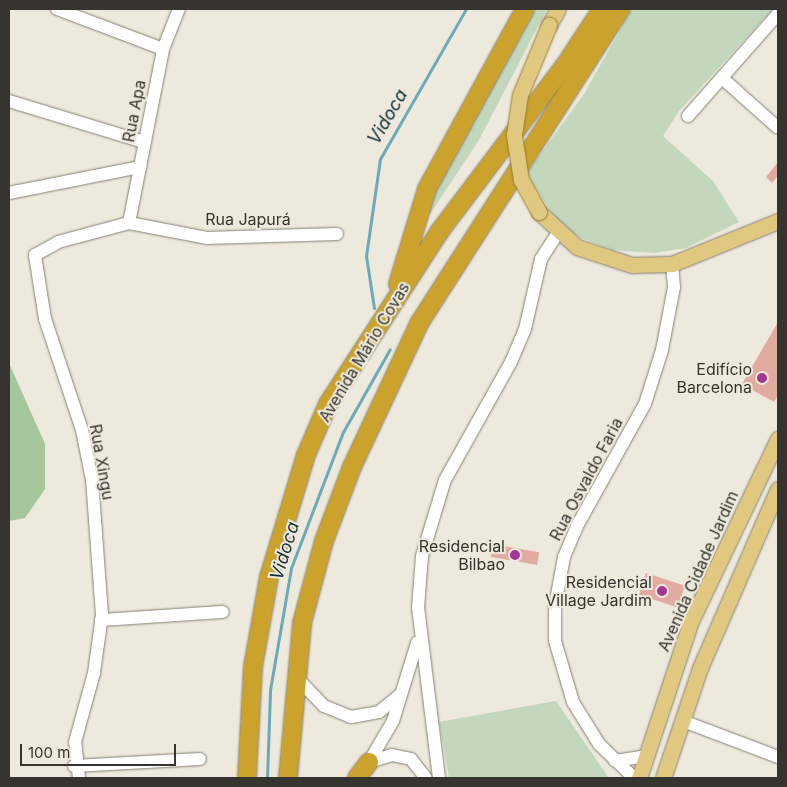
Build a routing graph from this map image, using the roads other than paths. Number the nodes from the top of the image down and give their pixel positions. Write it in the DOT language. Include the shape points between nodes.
graph roads {
  1 [pos="57,9"];
  2 [pos="179,9"];
  3 [pos="525,9"];
  4 [pos="558,9"];
  5 [pos="602,9"];
  6 [pos="622,9"];
  7 [pos="778,14"];
  8 [pos="163,49"];
  9 [pos="722,78"];
  10 [pos="9,101"];
  11 [pos="688,116"];
  12 [pos="777,127"];
  13 [pos="144,142"];
  14 [pos="140,167"];
  15 [pos="9,193"];
  16 [pos="778,221"];
  17 [pos="129,223"];
  18 [pos="558,233"];
  19 [pos="338,234"];
  20 [pos="672,264"];
  21 [pos="391,303"];
  22 [pos="778,439"];
  23 [pos="778,489"];
  24 [pos="223,612"];
  25 [pos="101,620"];
  26 [pos="420,629"];
  27 [pos="295,675"];
  28 [pos="403,691"];
  29 [pos="682,721"];
  30 [pos="646,756"];
  31 [pos="778,757"];
  32 [pos="200,759"];
  33 [pos="615,761"];
  34 [pos="369,762"];
  35 [pos="74,766"];
  36 [pos="78,778"];
  37 [pos="247,778"];
  38 [pos="288,778"];
  39 [pos="357,778"];
  40 [pos="426,778"];
  41 [pos="439,778"];
  42 [pos="634,778"];
  43 [pos="639,778"];
  44 [pos="663,778"];
  1 -- 8 [label="street"];
  2 -- 8 [label="street, Rua Apa"];
  3 -- 21 [label="highway" via="427,188"];
  4 -- 18 [label="main road, bridge" via="520,95 514,135 522,180 539,212"];
  5 -- 21 [label="highway, Avenida Mário Covas"];
  6 -- 27 [label="highway, Avenida Mário Covas" via="464,249 391,378 324,541 302,623"];
  7 -- 9 [label="street"];
  8 -- 13 [label="street, Rua Apa"];
  9 -- 11 [label="street"];
  9 -- 12 [label="street"];
  10 -- 13 [label="street"];
  13 -- 14 [label="street, Rua Apa"];
  14 -- 15 [label="street"];
  14 -- 17 [label="street, Rua Apa"];
  16 -- 20 [label="main road"];
  17 -- 19 [label="street, Rua Japurá" via="207,238"];
  17 -- 25 [label="street, Rua Xingu" via="41,248 33,264 92,480"];
  18 -- 20 [label="main road" via="577,247 611,260 632,265"];
  18 -- 26 [label="street" via="541,259 525,329 511,362 445,480 431,516 422,556"];
  20 -- 33 [label="street, Rua Osvaldo Faria" via="674,287 664,341 645,404 577,526 558,580 555,641 562,674 588,729"];
  21 -- 37 [label="highway, Avenida Mário Covas" via="328,404 289,509 269,577 253,667"];
  22 -- 30 [label="main road, Avenida Cidade Jardim" via="691,621"];
  23 -- 29 [label="main road" via="700,668"];
  24 -- 25 [label="street"];
  25 -- 35 [label="street, Rua Xingu" via="94,673 77,724"];
  26 -- 28 [label="street"];
  26 -- 41 [label="street"];
  27 -- 28 [label="street" via="324,706 351,717 379,712"];
  27 -- 38 [label="highway, Avenida Mário Covas"];
  28 -- 34 [label="street" via="393,722"];
  29 -- 31 [label="street"];
  29 -- 44 [label="main road"];
  30 -- 33 [label="street"];
  30 -- 43 [label="main road, Avenida Cidade Jardim"];
  32 -- 35 [label="street"];
  33 -- 42 [label="street, Rua Osvaldo Faria"];
  34 -- 39 [label="highway"];
  34 -- 40 [label="street" via="392,754 411,759"];
  35 -- 36 [label="street, Rua Xingu"];
}
